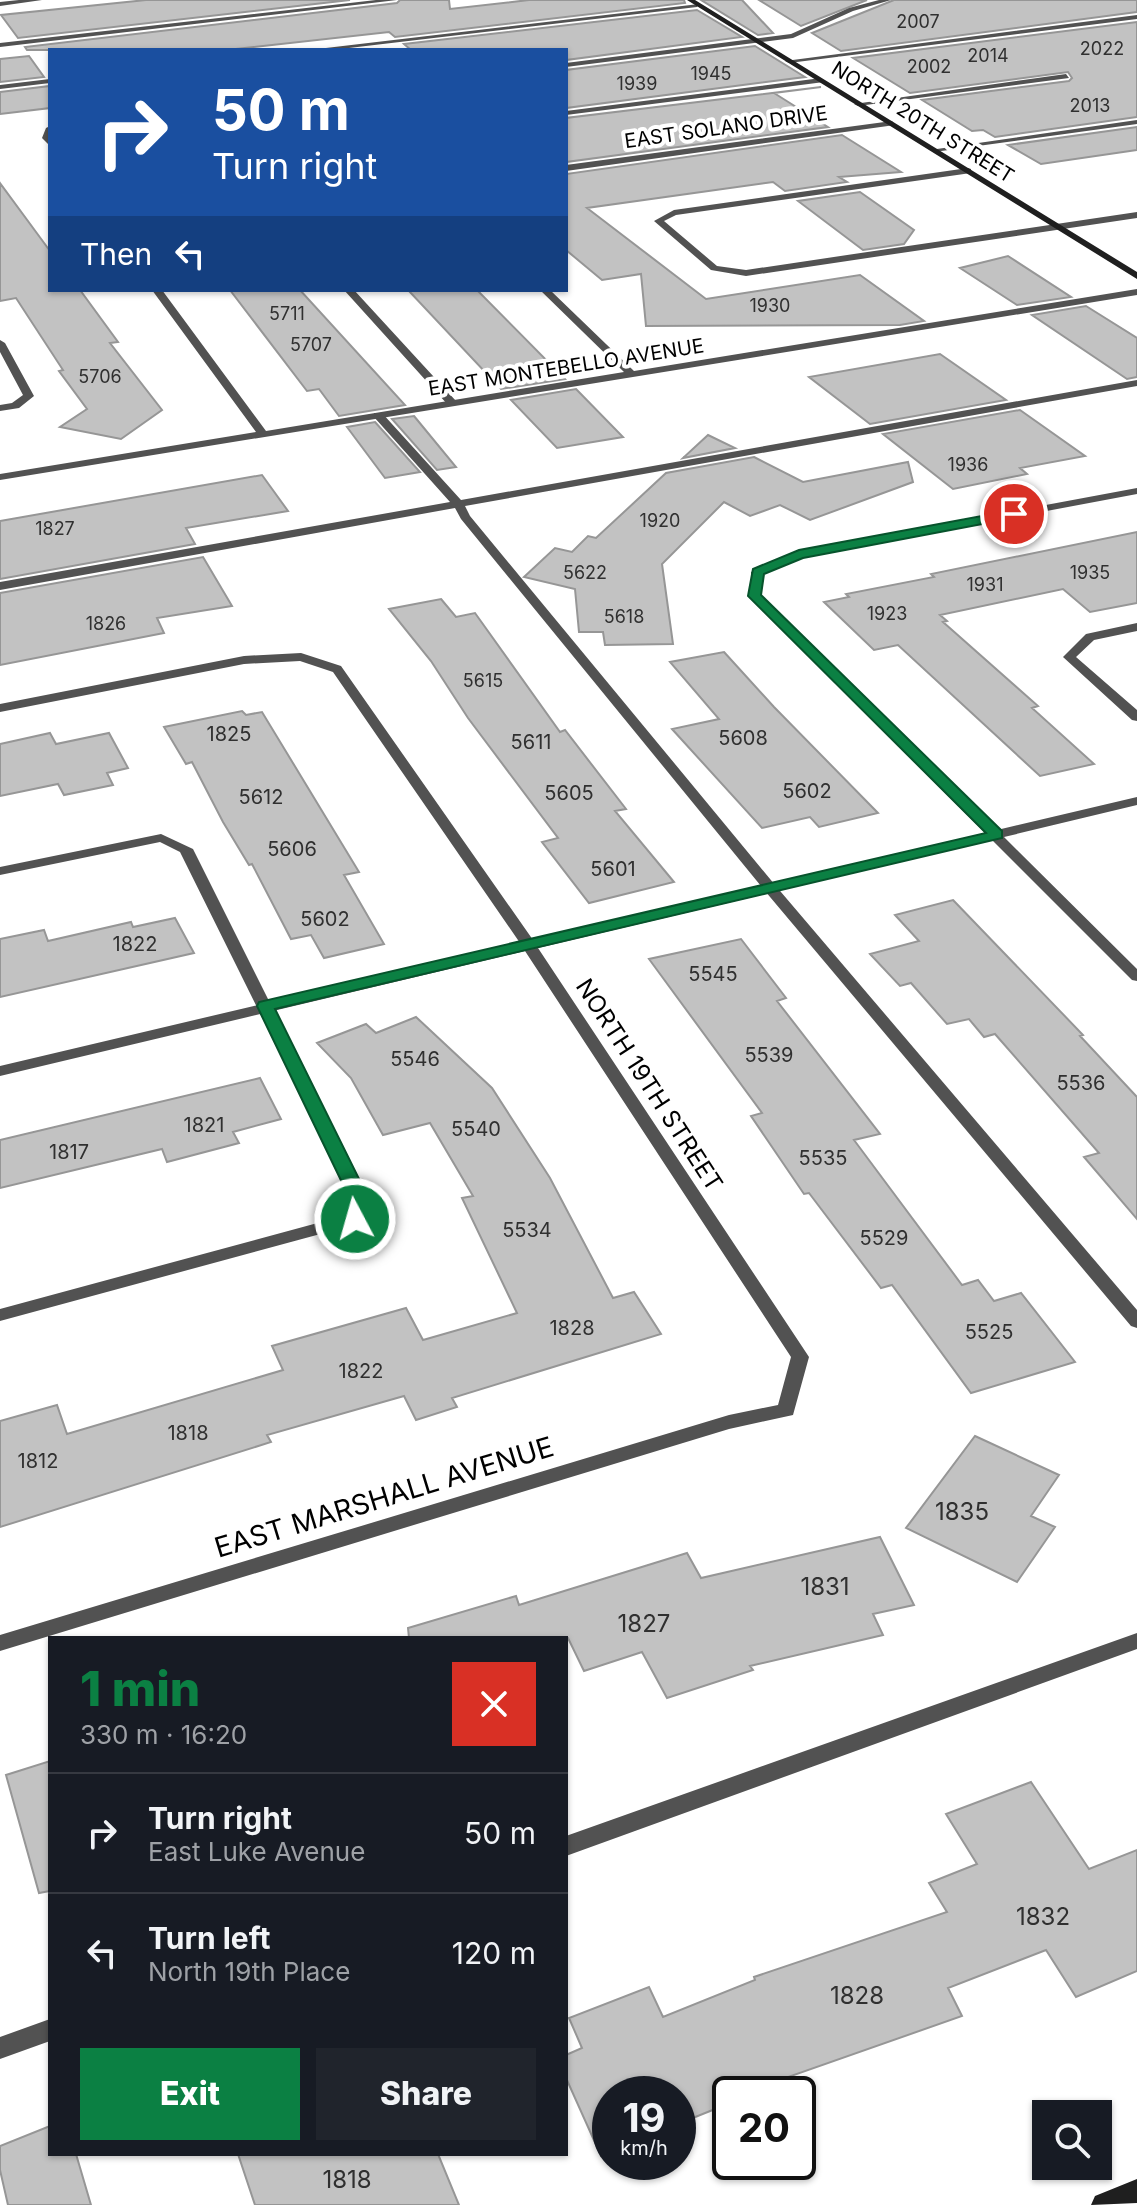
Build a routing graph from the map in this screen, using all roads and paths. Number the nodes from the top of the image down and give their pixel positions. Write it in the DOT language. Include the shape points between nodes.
graph roads {
  1 [pos="39,0"];
  2 [pos="394,0"];
  3 [pos="888,0"];
  4 [pos="693,2"];
  5 [pos="0,4"];
  6 [pos="1137,17"];
  7 [pos="1125,18"];
  8 [pos="1137,24"];
  9 [pos="757,41"];
  10 [pos="0,45"];
  11 [pos="329,48"];
  12 [pos="789,61"];
  13 [pos="568,65"];
  14 [pos="1066,76"];
  15 [pos="821,80"];
  16 [pos="48,81"];
  17 [pos="0,87"];
  18 [pos="858,104"];
  19 [pos="568,113"];
  20 [pos="1137,122"];
  21 [pos="892,123"];
  22 [pos="934,150"];
  23 [pos="568,168"];
  24 [pos="968,171"];
  25 [pos="1137,215"];
  26 [pos="1058,227"];
  27 [pos="1137,276"];
  28 [pos="158,292"];
  29 [pos="351,292"];
  30 [pos="547,292"];
  31 [pos="1137,292"];
  32 [pos="0,343"];
  33 [pos="631,374"];
  34 [pos="1137,383"];
  35 [pos="452,403"];
  36 [pos="0,408"];
  37 [pos="378,415"];
  38 [pos="263,434"];
  39 [pos="0,477"];
  40 [pos="1137,491"];
  41 [pos="458,504"];
  42 [pos="0,586"];
  43 [pos="1137,627"];
  44 [pos="0,708"];
  45 [pos="1137,717"];
  46 [pos="1137,801"];
  47 [pos="997,835"];
  48 [pos="0,871"];
  49 [pos="770,888"];
  50 [pos="528,944"];
  51 [pos="1137,977"];
  52 [pos="265,1006"];
  53 [pos="0,1071"];
  54 [pos="0,1315"];
  55 [pos="1137,1322"];
  56 [pos="786,1410"];
  57 [pos="1137,1641"];
  58 [pos="0,1643"];
  59 [pos="568,1845"];
  60 [pos="48,2031"];
  61 [pos="0,2048"];
  62 [pos="1137,2191"];
  63 [pos="1104,2205"];
  1 -- 5 [label="street"];
  2 -- 10 [label="street"];
  3 -- 9 [label="street" via="851,9 793,36"];
  4 -- 9 [label="street, NORTH 20TH STREET"];
  4 -- 11 [label="street"];
  6 -- 7 [label="street"];
  7 -- 8 [label="street"];
  7 -- 12 [label="street"];
  9 -- 12 [label="street, NORTH 20TH STREET"];
  9 -- 13 [label="street"];
  12 -- 15 [label="street, NORTH 20TH STREET"];
  14 -- 18 [label="street, EAST SOLANO DRIVE"];
  15 -- 18 [label="street, NORTH 20TH STREET"];
  15 -- 19 [label="street"];
  16 -- 17 [label="street"];
  18 -- 21 [label="street, NORTH 20TH STREET"];
  20 -- 22 [label="street"];
  21 -- 22 [label="street, NORTH 20TH STREET"];
  21 -- 23 [label="street, EAST SOLANO DRIVE"];
  22 -- 24 [label="street, NORTH 20TH STREET"];
  24 -- 26 [label="street, NORTH 20TH STREET"];
  24 -- 26 [label="street" via="674,213 658,221 714,268 746,273"];
  25 -- 26 [label="street"];
  26 -- 27 [label="street, NORTH 20TH STREET"];
  28 -- 38 [label="street"];
  29 -- 35 [label="street"];
  30 -- 33 [label="street"];
  31 -- 33 [label="street, EAST MONTEBELLO AVENUE"];
  32 -- 36 [label="street" via="29,396"];
  33 -- 35 [label="street, EAST MONTEBELLO AVENUE"];
  34 -- 41 [label="street"];
  35 -- 37 [label="street, EAST MONTEBELLO AVENUE"];
  37 -- 38 [label="street, EAST MONTEBELLO AVENUE"];
  37 -- 41 [label="street"];
  38 -- 39 [label="street, EAST MONTEBELLO AVENUE"];
  40 -- 47 [label="street" via="799,554 757,572 755,596"];
  41 -- 42 [label="street"];
  41 -- 49 [label="street"];
  43 -- 45 [label="street" via="1090,637 1069,657"];
  44 -- 50 [label="street, NORTH 19TH STREET" via="244,660 301,657 337,669"];
  46 -- 47 [label="street"];
  47 -- 49 [label="street"];
  47 -- 51 [label="street"];
  48 -- 52 [label="street" via="161,838 186,849"];
  49 -- 50 [label="street"];
  49 -- 55 [label="street"];
  50 -- 52 [label="street"];
  50 -- 56 [label="street, NORTH 19TH STREET" via="800,1357"];
  52 -- 53 [label="street"];
  52 -- 54 [label="street" via="359,1197 355,1219"];
  56 -- 58 [label="street, EAST MARSHALL AVENUE" via="729,1422"];
  57 -- 59 [label="street"];
  60 -- 61 [label="street"];
  62 -- 63 [label="street"];
}
